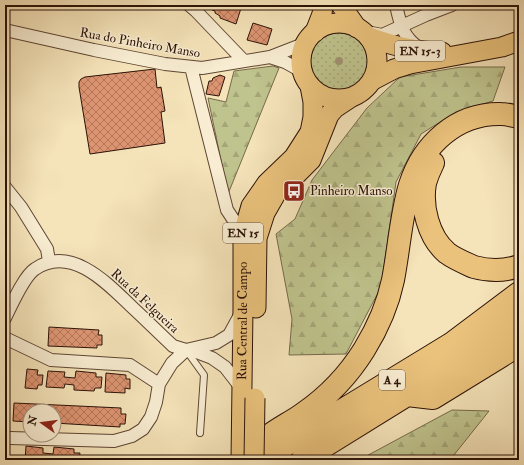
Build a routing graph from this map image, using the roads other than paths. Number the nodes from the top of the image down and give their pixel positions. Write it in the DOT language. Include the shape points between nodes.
graph roads {
  1 [pos="323,5"];
  2 [pos="341,5"];
  3 [pos="396,5"];
  4 [pos="452,5"];
  5 [pos="191,6"];
  6 [pos="401,27"];
  7 [pos="5,30"];
  8 [pos="363,33"];
  9 [pos="311,38"];
  10 [pos="519,41"];
  11 [pos="425,52"];
  12 [pos="473,52"];
  13 [pos="270,57"];
  14 [pos="244,61"];
  15 [pos="191,68"];
  16 [pos="306,79"];
  17 [pos="373,80"];
  18 [pos="350,98"];
  19 [pos="519,117"];
  20 [pos="519,129"];
  21 [pos="5,187"];
  22 [pos="243,234"];
  23 [pos="49,261"];
  24 [pos="519,266"];
  25 [pos="519,294"];
  26 [pos="243,308"];
  27 [pos="5,318"];
  28 [pos="519,320"];
  29 [pos="5,338"];
  30 [pos="519,345"];
  31 [pos="188,350"];
  32 [pos="159,384"];
  33 [pos="407,395"];
  34 [pos="246,397"];
  35 [pos="200,433"];
  36 [pos="10,438"];
  37 [pos="241,460"];
  38 [pos="245,460"];
  39 [pos="254,460"];
  40 [pos="261,460"];
  41 [pos="302,460"];
  1 -- 9 [label="main road, EN 15" via="322,14"];
  2 -- 8 [label="main road"];
  3 -- 6 [label="street"];
  4 -- 6 [label="street"];
  5 -- 14 [label="street"];
  6 -- 8 [label="street" via="382,35"];
  6 -- 11 [label="street" via="411,43"];
  7 -- 15 [label="street, Rua do Pinheiro Manso"];
  8 -- 9 [label="main road" via="347,24 336,24 325,26"];
  8 -- 11 [label="main road, EN 15-3" via="390,45"];
  8 -- 17 [label="main road" via="374,47 377,58"];
  9 -- 13 [label="street, Rua do Pinheiro Manso"];
  9 -- 16 [label="main road, EN 15" via="302,53 301,63"];
  10 -- 12 [label="main road, EN 15-3"];
  11 -- 12 [label="main road, EN 15-3"];
  12 -- 17 [label="main road, EN 15-3" via="410,64"];
  13 -- 14 [label="street, Rua do Pinheiro Manso"];
  13 -- 16 [label="street, Rua do Pinheiro Manso" via="285,62"];
  14 -- 15 [label="street, Rua do Pinheiro Manso"];
  15 -- 22 [label="street" via="227,210"];
  16 -- 18 [label="main road" via="318,93 328,98"];
  16 -- 22 [label="main road, Rua Central de Campo / EN 15" via="313,102 310,132 294,157 267,183 251,206"];
  17 -- 18 [label="main road, EN 15" via="364,90"];
  18 -- 34 [label="main road, Rua Central de Campo / EN 15" via="335,108 311,160 277,192 265,213 257,238"];
  19 -- 38 [label="highway" via="501,114 471,118 440,136 429,148 410,185 393,282 377,328 364,350 328,393 305,413 265,438"];
  20 -- 24 [label="highway" via="485,127 454,139 433,163 425,182 424,201 434,237 447,253 463,263 483,269 509,270"];
  21 -- 23 [label="street" via="48,249"];
  22 -- 26 [label="main road, Rua Central de Campo / EN 15"];
  23 -- 27 [label="street" via="33,269"];
  23 -- 31 [label="street, Rua da Felgueira" via="63,260 85,268 106,281 173,346"];
  25 -- 40 [label="highway, A 4" via="451,344"];
  26 -- 31 [label="street" via="229,335 216,343"];
  26 -- 34 [label="main road, Rua Central de Campo / EN 15"];
  28 -- 33 [label="highway, A 4" via="470,356"];
  29 -- 32 [label="street" via="51,360 130,365"];
  30 -- 33 [label="highway" via="433,398"];
  31 -- 32 [label="street" via="172,363"];
  31 -- 34 [label="street, Rua da Felgueira" via="212,358 225,367"];
  31 -- 35 [label="lane" via="204,376"];
  32 -- 36 [label="street" via="151,417 143,429 132,436 114,441"];
  33 -- 41 [label="highway, A 4"];
  34 -- 37 [label="main road, Rua Central de Campo / EN 15"];
  34 -- 39 [label="main road, Rua Central de Campo / EN 15, bridge"];
}
